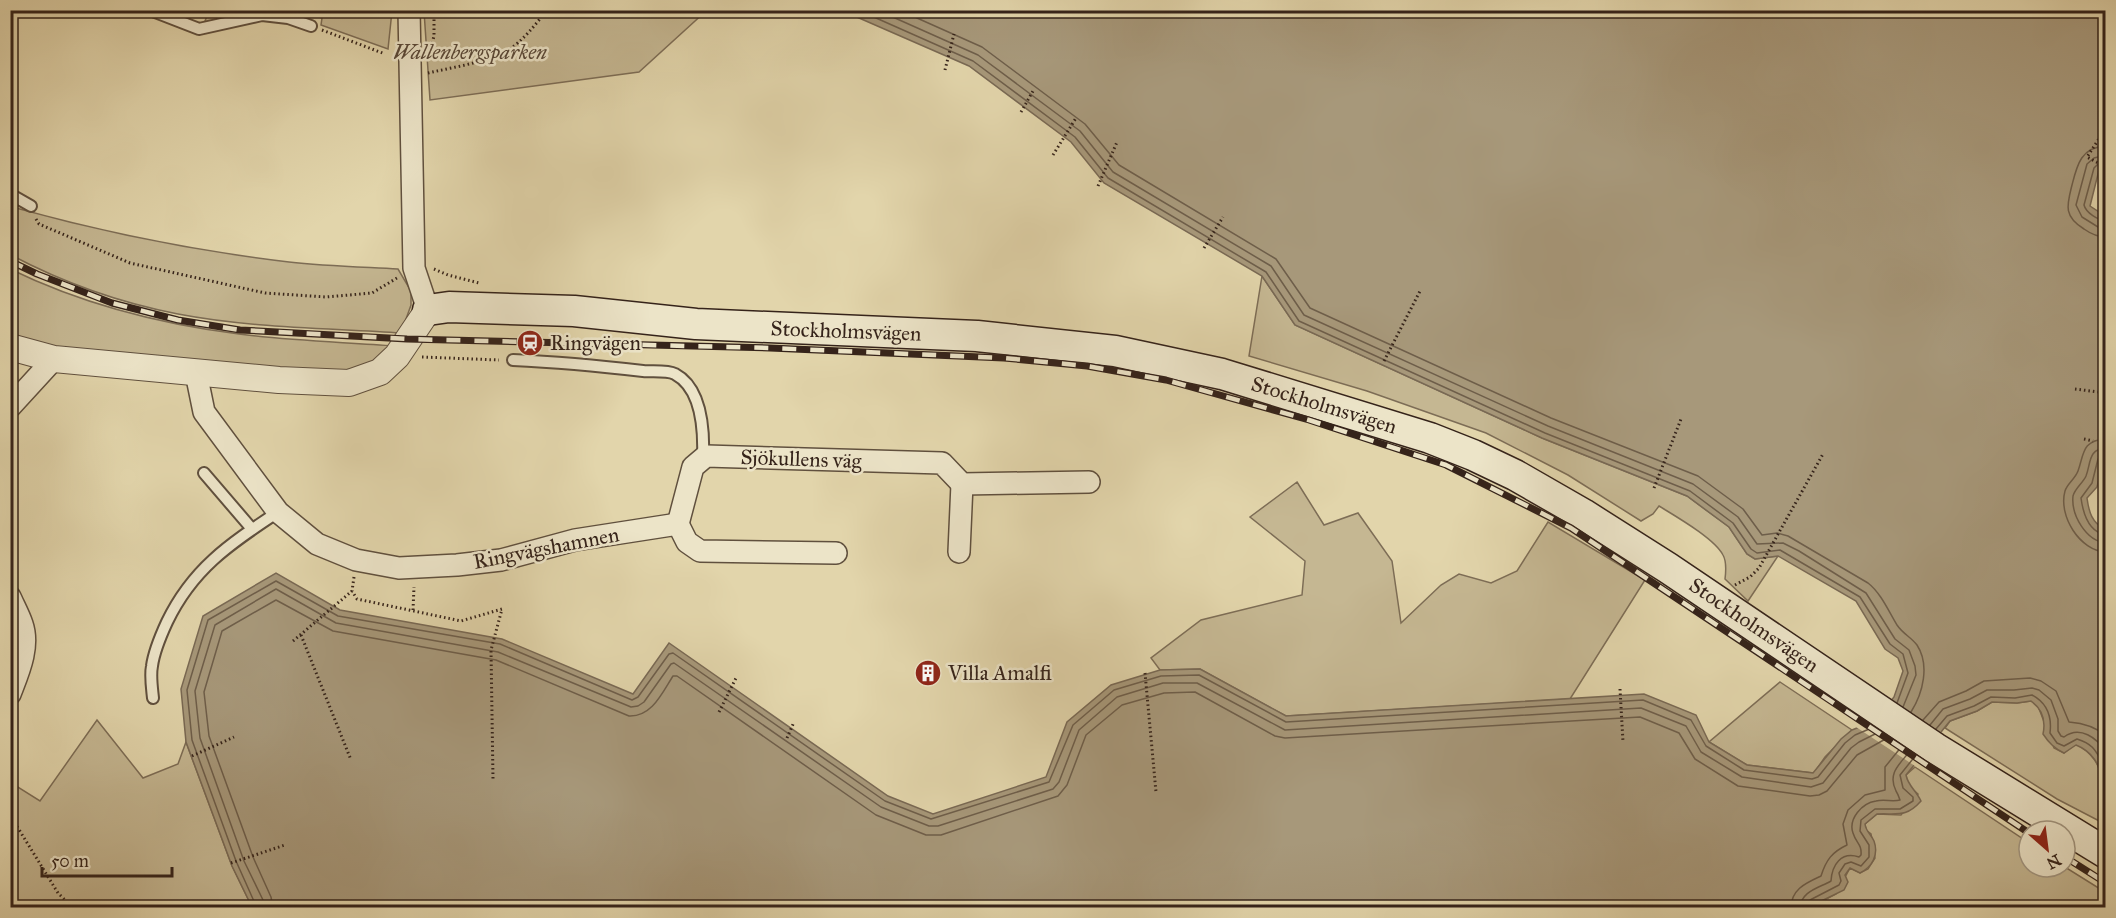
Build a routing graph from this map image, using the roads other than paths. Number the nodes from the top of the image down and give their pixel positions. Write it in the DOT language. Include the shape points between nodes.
graph roads {
  1 [pos="150,10"];
  2 [pos="409,10"];
  3 [pos="311,26"];
  4 [pos="10,194"];
  5 [pos="31,206"];
  6 [pos="428,310"];
  7 [pos="10,348"];
  8 [pos="54,359"];
  9 [pos="513,360"];
  10 [pos="196,373"];
  11 [pos="10,408"];
  12 [pos="703,459"];
  13 [pos="204,473"];
  14 [pos="1089,482"];
  15 [pos="962,484"];
  16 [pos="278,512"];
  17 [pos="678,524"];
  18 [pos="252,529"];
  19 [pos="959,552"];
  20 [pos="836,553"];
  21 [pos="10,597"];
  22 [pos="11,691"];
  23 [pos="153,698"];
  24 [pos="2106,853"];
  1 -- 3 [label="lane" via="199,29 262,15"];
  2 -- 6 [label="street" via="414,268"];
  4 -- 5 [label="lane"];
  6 -- 10 [label="street" via="397,356 380,372 349,383"];
  6 -- 24 [label="main road, Stockholmsvägen" via="449,307 574,311 696,324 977,336 1115,351 1222,374 1430,438 1515,475 1623,538 1935,748"];
  7 -- 8 [label="street"];
  8 -- 10 [label="street"];
  8 -- 11 [label="street"];
  9 -- 12 [label="lane" via="675,374 690,388 700,409"];
  10 -- 16 [label="street, Ringvägshamnen" via="204,412"];
  12 -- 15 [label="street, Sjökullens väg" via="706,456 942,463"];
  12 -- 17 [label="street" via="693,467"];
  13 -- 18 [label="lane"];
  14 -- 15 [label="street"];
  15 -- 19 [label="street"];
  16 -- 17 [label="street, Ringvägshamnen" via="316,544 356,560 399,568 501,560 575,540"];
  16 -- 18 [label="lane"];
  17 -- 20 [label="street" via="687,542 700,551"];
  18 -- 23 [label="lane" via="206,565 177,601 160,636 152,665"];
  21 -- 22 [label="street" via="23,626 24,642 21,666"];
}
